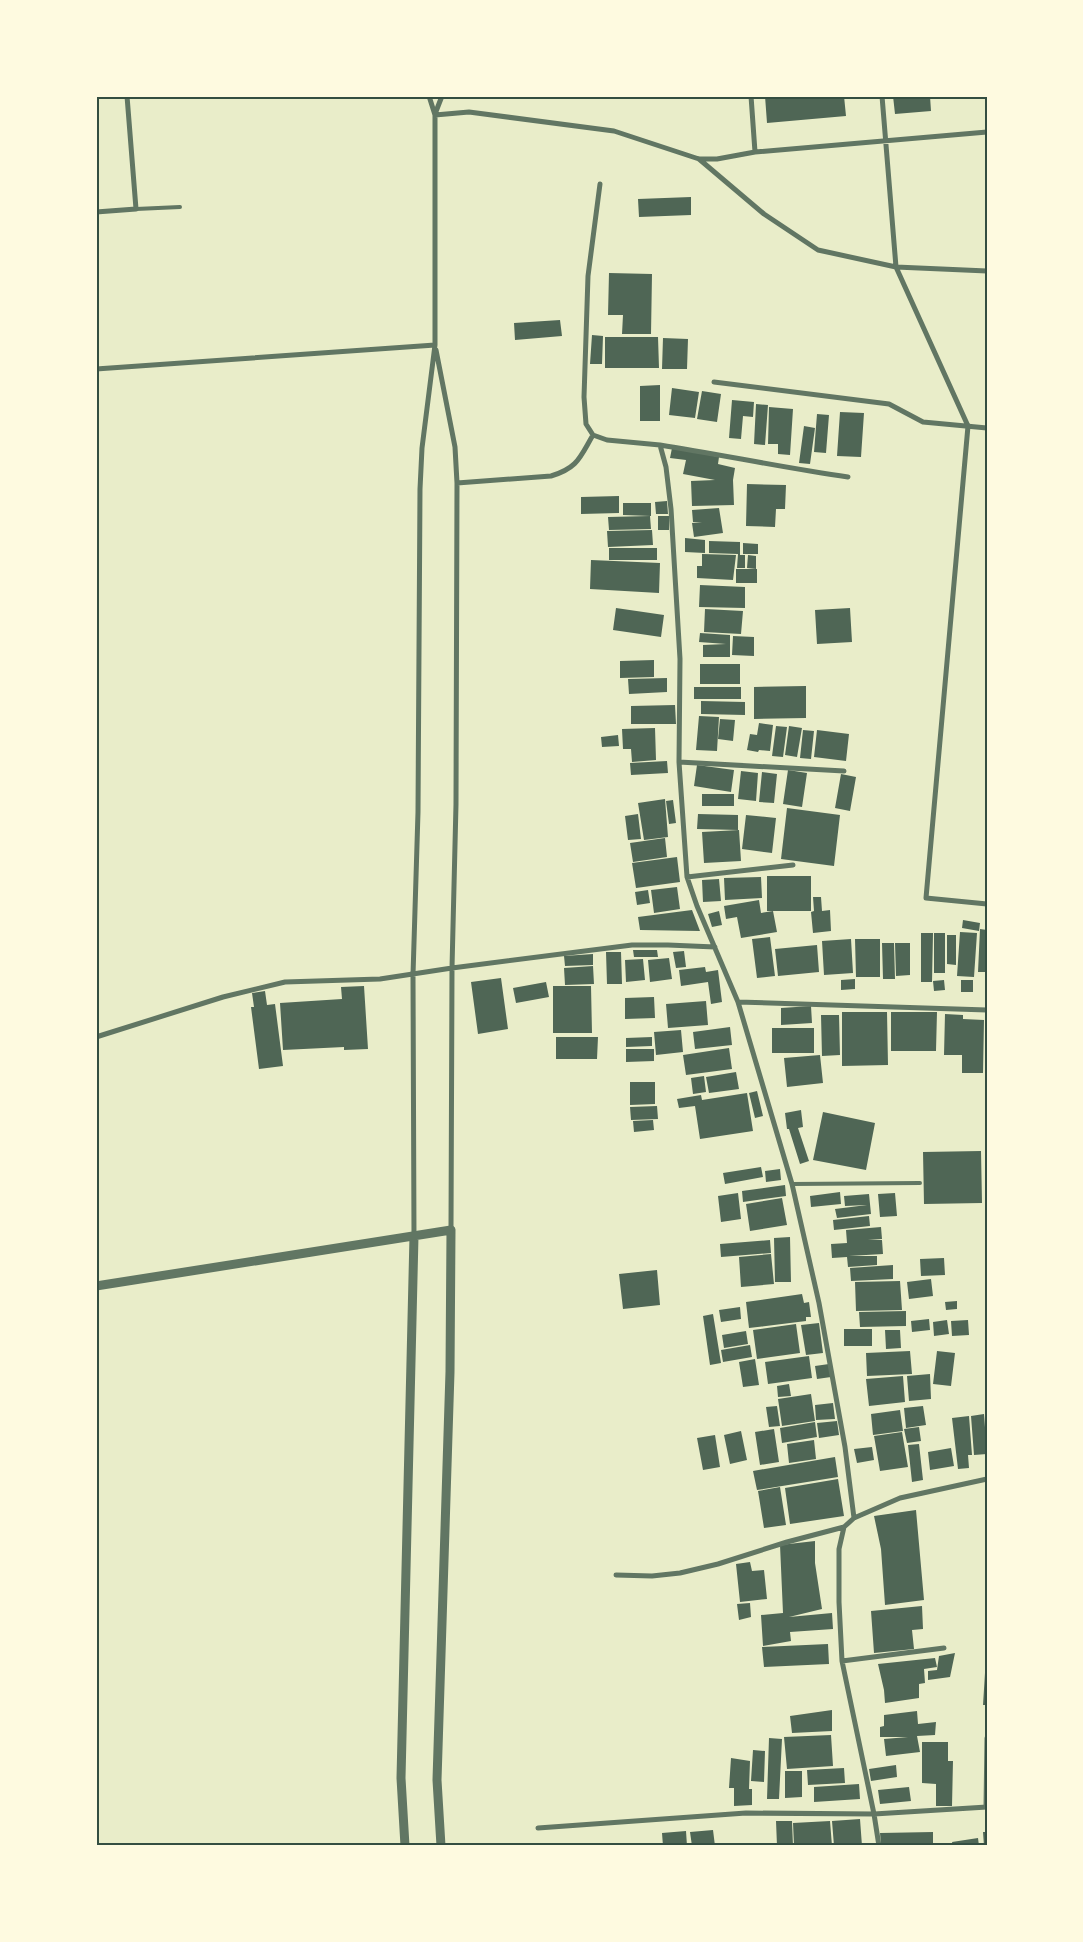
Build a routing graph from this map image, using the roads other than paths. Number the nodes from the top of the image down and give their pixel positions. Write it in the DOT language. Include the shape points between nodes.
graph roads {
  1 [pos="127,96"];
  2 [pos="429,96"];
  3 [pos="442,96"];
  4 [pos="751,96"];
  5 [pos="882,96"];
  6 [pos="435,115"];
  7 [pos="987,132"];
  8 [pos="885,141"];
  9 [pos="755,152"];
  10 [pos="699,159"];
  11 [pos="600,184"];
  12 [pos="180,207"];
  13 [pos="136,209"];
  14 [pos="96,212"];
  15 [pos="896,267"];
  16 [pos="987,270"];
  17 [pos="435,345"];
  18 [pos="96,368"];
  19 [pos="714,382"];
  20 [pos="968,426"];
  21 [pos="987,428"];
  22 [pos="593,434"];
  23 [pos="660,445"];
  24 [pos="848,477"];
  25 [pos="457,483"];
  26 [pos="679,762"];
  27 [pos="844,771"];
  28 [pos="793,865"];
  29 [pos="687,877"];
  30 [pos="987,904"];
  31 [pos="715,947"];
  32 [pos="452,968"];
  33 [pos="413,975"];
  34 [pos="738,1002"];
  35 [pos="987,1010"];
  36 [pos="96,1037"];
  37 [pos="920,1183"];
  38 [pos="792,1184"];
  39 [pos="451,1230"];
  40 [pos="414,1236"];
  41 [pos="96,1286"];
  42 [pos="987,1479"];
  43 [pos="854,1518"];
  44 [pos="844,1528"];
  45 [pos="616,1575"];
  46 [pos="944,1648"];
  47 [pos="842,1660"];
  48 [pos="987,1738"];
  49 [pos="986,1806"];
  50 [pos="874,1814"];
  51 [pos="538,1828"];
  52 [pos="405,1846"];
  53 [pos="441,1846"];
  54 [pos="879,1846"];
  1 -- 13 [label="street"];
  2 -- 6 [label="street"];
  3 -- 6 [label="street"];
  4 -- 9 [label="street"];
  5 -- 8 [label="street"];
  6 -- 10 [label="street" via="469,112 614,131"];
  6 -- 17 [label="street"];
  7 -- 8 [label="street"];
  8 -- 9 [label="street"];
  8 -- 15 [label="street"];
  9 -- 10 [label="street"];
  10 -- 15 [label="street" via="764,214 818,250"];
  11 -- 22 [label="street" via="588,276 584,397 586,424"];
  12 -- 13 [label="lane"];
  13 -- 14 [label="street"];
  15 -- 16 [label="street"];
  15 -- 20 [label="street"];
  17 -- 18 [label="street"];
  17 -- 25 [label="street" via="455,447"];
  17 -- 33 [label="street" via="420,489 418,812"];
  19 -- 20 [label="street" via="889,404 923,422"];
  20 -- 21 [label="street"];
  20 -- 30 [label="street" via="926,898"];
  22 -- 23 [label="street" via="607,440"];
  22 -- 25 [label="street" via="575,465 564,472 551,476"];
  23 -- 24 [label="street"];
  23 -- 26 [label="street" via="671,509 680,659"];
  25 -- 32 [label="street"];
  26 -- 27 [label="street"];
  26 -- 29 [label="street"];
  28 -- 29 [label="street"];
  29 -- 31 [label="street"];
  31 -- 32 [label="street" via="632,945"];
  31 -- 34 [label="street"];
  32 -- 33 [label="street"];
  32 -- 39 [label="street"];
  33 -- 36 [label="street" via="285,982 223,997"];
  33 -- 40 [label="street"];
  34 -- 35 [label="street"];
  34 -- 38 [label="street"];
  37 -- 38 [label="lane"];
  38 -- 43 [label="street" via="819,1303 845,1447"];
  39 -- 40 [label="street"];
  39 -- 53 [label="street" via="450,1372 437,1780"];
  40 -- 41 [label="street"];
  40 -- 52 [label="street" via="401,1778"];
  42 -- 43 [label="street" via="900,1498"];
  43 -- 44 [label="street"];
  44 -- 45 [label="street" via="686,1572 652,1576"];
  44 -- 47 [label="street" via="839,1549"];
  46 -- 47 [label="street"];
  47 -- 50 [label="street"];
  48 -- 49 [label="street"];
  49 -- 50 [label="street"];
  50 -- 51 [label="street" via="746,1813"];
  50 -- 54 [label="street"];
}
